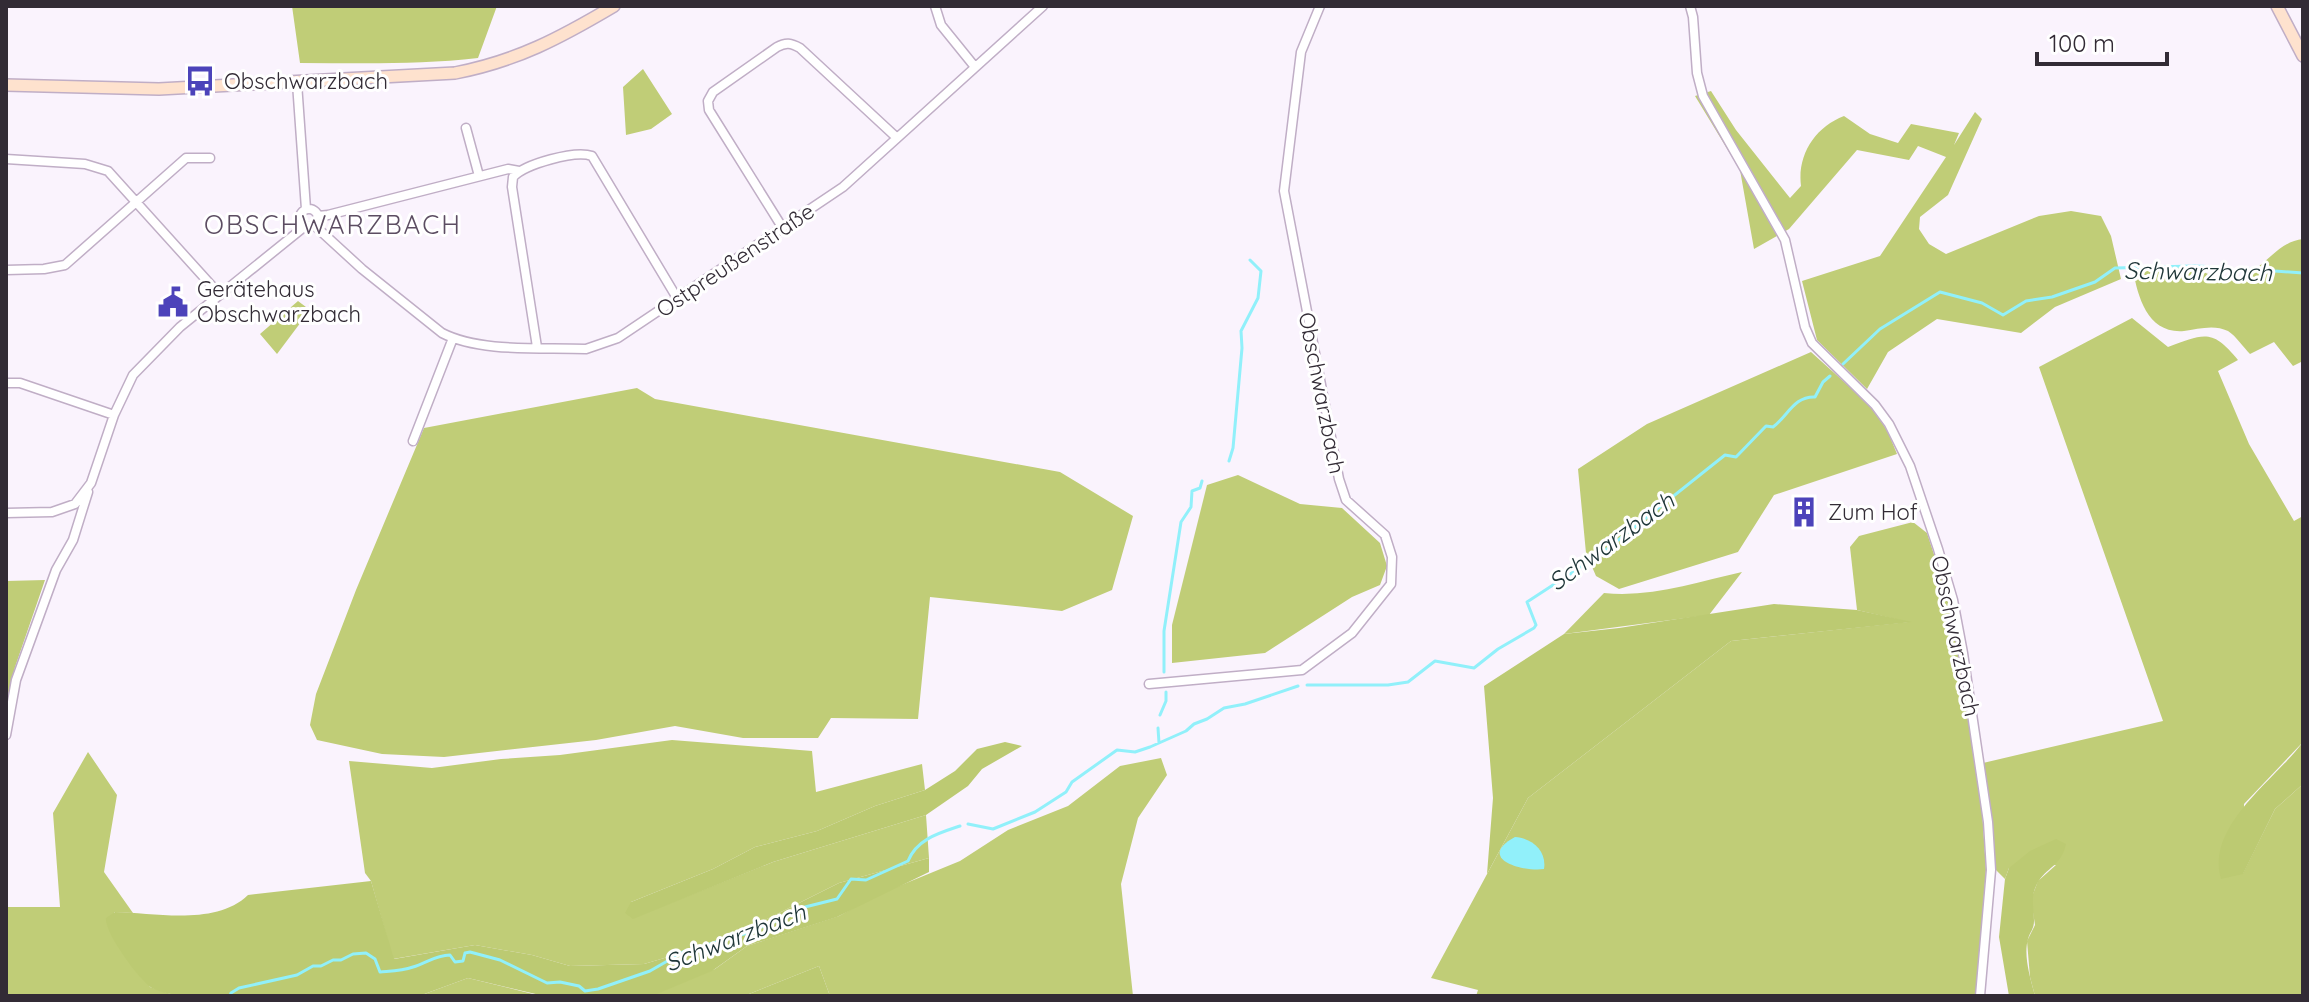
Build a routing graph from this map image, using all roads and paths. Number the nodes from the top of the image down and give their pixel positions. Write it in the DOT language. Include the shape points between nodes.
graph roads {
  1 [pos="614,6"];
  2 [pos="935,6"];
  3 [pos="1043,6"];
  4 [pos="1320,6"];
  5 [pos="1690,6"];
  6 [pos="2277,6"];
  7 [pos="2303,56"];
  8 [pos="975,67"];
  9 [pos="297,83"];
  10 [pos="6,85"];
  11 [pos="466,128"];
  12 [pos="896,137"];
  13 [pos="210,158"];
  14 [pos="6,159"];
  15 [pos="519,171"];
  16 [pos="479,176"];
  17 [pos="137,201"];
  18 [pos="306,209"];
  19 [pos="318,216"];
  20 [pos="314,225"];
  21 [pos="304,227"];
  22 [pos="782,227"];
  23 [pos="6,270"];
  24 [pos="220,295"];
  25 [pos="677,298"];
  26 [pos="453,338"];
  27 [pos="537,347"];
  28 [pos="6,383"];
  29 [pos="114,415"];
  30 [pos="413,441"];
  31 [pos="91,483"];
  32 [pos="6,513"];
  33 [pos="1149,684"];
  34 [pos="6,735"];
  35 [pos="1980,996"];
  1 -- 9 [label="main road" via="547,45 484,67"];
  2 -- 8 [label="street" via="941,25"];
  3 -- 8 [label="street, Ostpreußenstraße"];
  4 -- 33 [label="street, Obschwarzbach" via="1301,52 1284,191 1339,479 1346,500 1385,535 1392,557 1391,584 1352,633 1302,670"];
  5 -- 35 [label="street, Obschwarzbach" via="1703,96 1785,240 1812,343 1889,424 1910,466 1953,600 1988,822 1991,870"];
  6 -- 7 [label="main road"];
  8 -- 12 [label="street, Ostpreußenstraße"];
  9 -- 10 [label="main road" via="159,89"];
  9 -- 18 [label="street"];
  11 -- 16 [label="street"];
  12 -- 22 [label="street, Ostpreußenstraße" via="843,187"];
  12 -- 22 [label="street" via="792,43 777,47 713,92 709,110"];
  13 -- 17 [label="street" via="186,158"];
  14 -- 17 [label="street" via="85,164 108,171"];
  15 -- 16 [label="street"];
  15 -- 25 [label="street" via="580,153 592,156"];
  15 -- 27 [label="street" via="512,187"];
  16 -- 19 [label="street"];
  17 -- 23 [label="street" via="65,265"];
  17 -- 24 [label="street"];
  18 -- 19 [label="street"];
  18 -- 21 [label="street" via="299,217"];
  19 -- 20 [label="street"];
  20 -- 21 [label="street"];
  20 -- 26 [label="street, Ostpreußenstraße"];
  21 -- 24 [label="street"];
  22 -- 25 [label="street, Ostpreußenstraße"];
  24 -- 29 [label="street" via="133,375"];
  25 -- 27 [label="street, Ostpreußenstraße" via="602,345"];
  26 -- 27 [label="street, Ostpreußenstraße"];
  26 -- 30 [label="street"];
  28 -- 29 [label="street"];
  29 -- 31 [label="street"];
  31 -- 32 [label="street" via="75,504 52,512"];
  31 -- 34 [label="street" via="16,680"];
}
